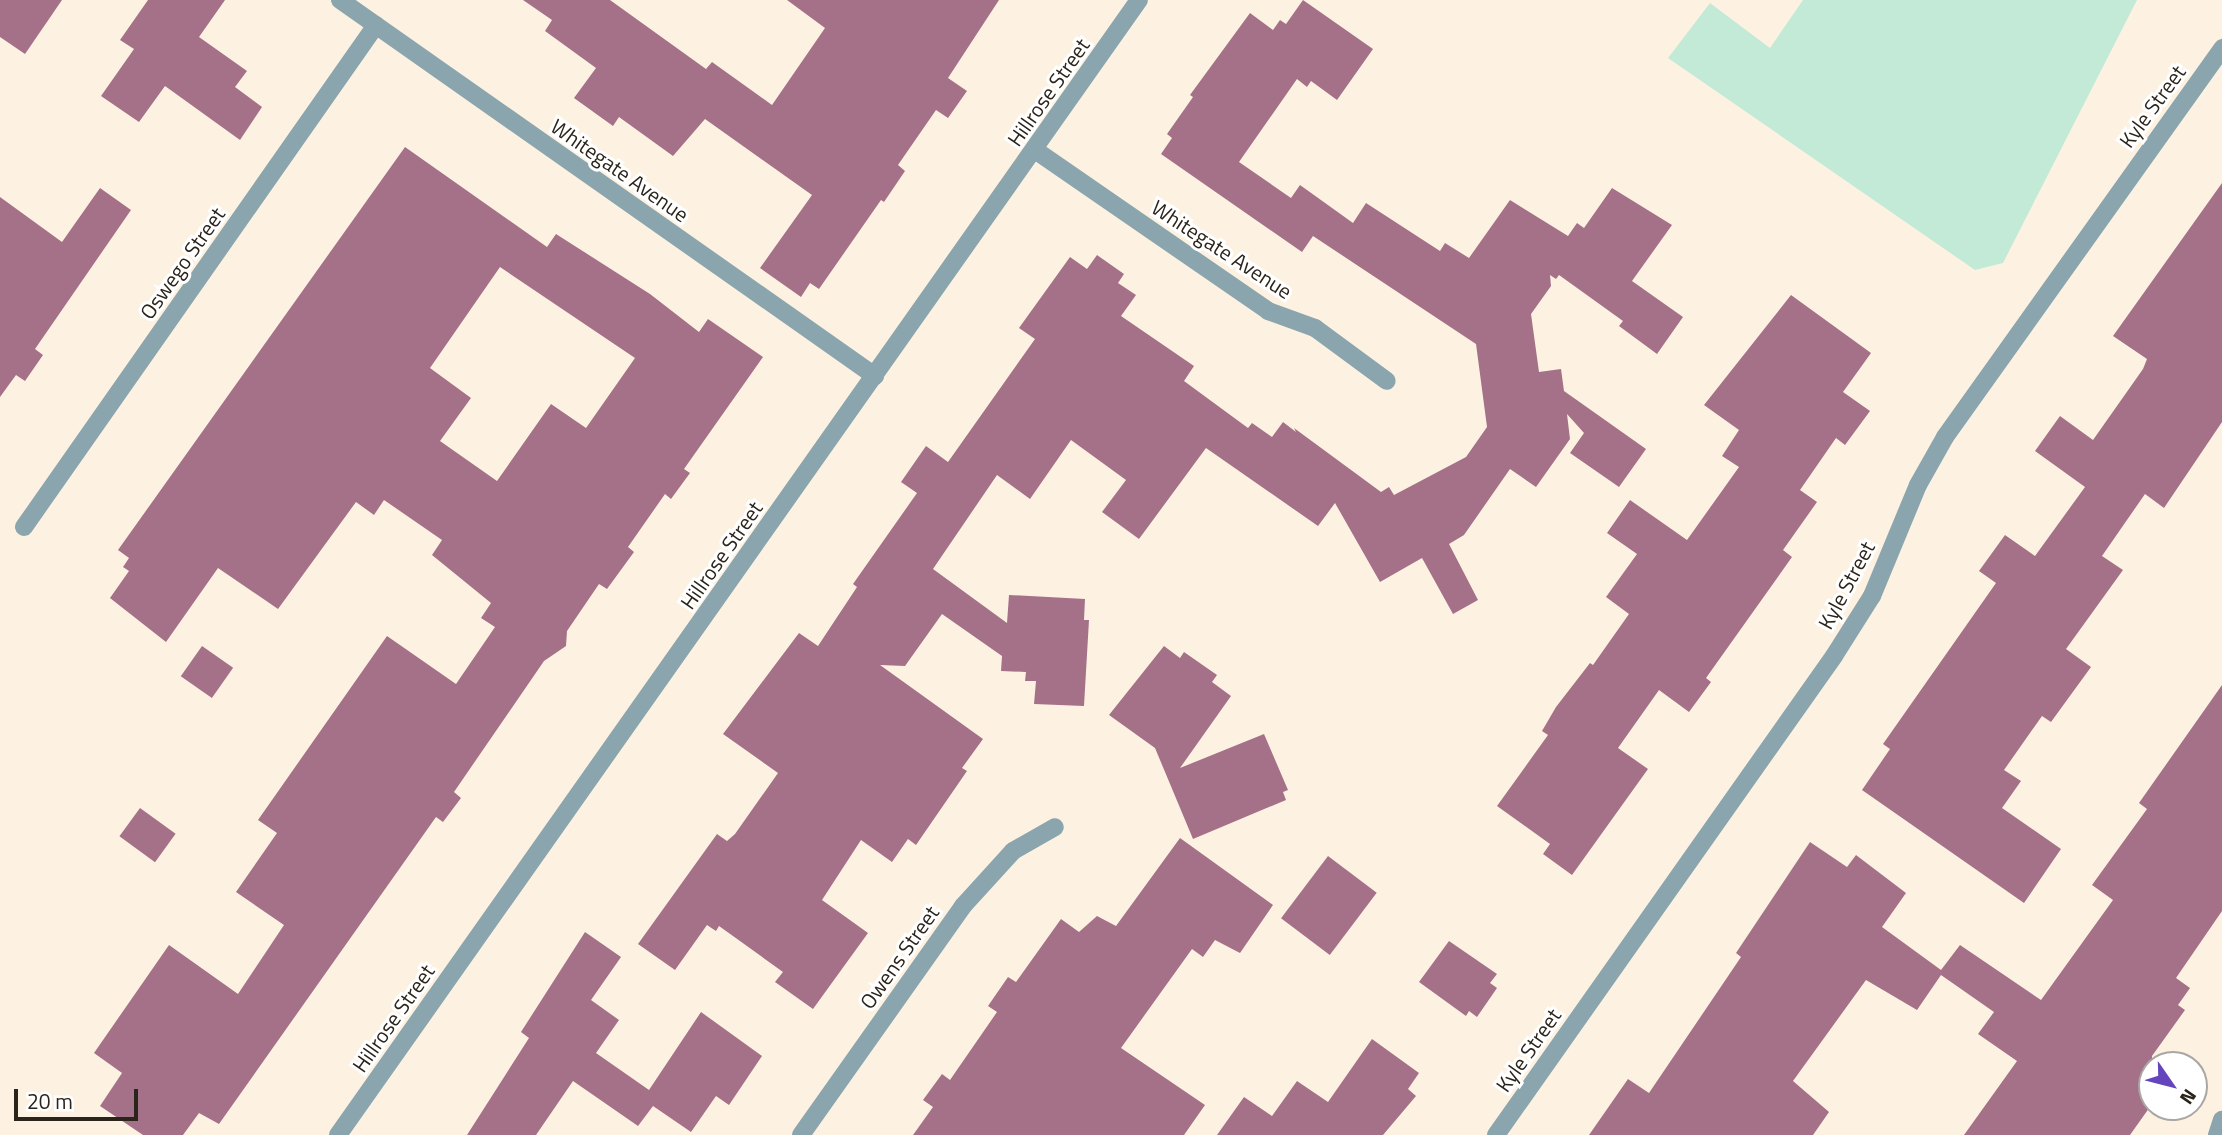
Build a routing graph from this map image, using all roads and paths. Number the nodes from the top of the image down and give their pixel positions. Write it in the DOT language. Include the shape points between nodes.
graph roads {
  1 [pos="340,0"];
  2 [pos="1139,0"];
  3 [pos="376,25"];
  4 [pos="2222,48"];
  5 [pos="1035,150"];
  6 [pos="875,376"];
  7 [pos="1387,381"];
  8 [pos="24,527"];
  9 [pos="1055,827"];
  10 [pos="2222,1120"];
  11 [pos="338,1135"];
  12 [pos="801,1135"];
  13 [pos="1496,1135"];
  14 [pos="2217,1135"];
  1 -- 3 [label="street, Whitegate Avenue"];
  2 -- 5 [label="street, Hillrose Street"];
  3 -- 6 [label="street, Whitegate Avenue"];
  3 -- 8 [label="street, Oswego Street"];
  4 -- 13 [label="street, Kyle Street" via="1945,437 1918,485 1872,596 1834,656"];
  5 -- 6 [label="street, Hillrose Street"];
  5 -- 7 [label="street, Whitegate Avenue" via="1268,311 1315,328"];
  6 -- 11 [label="street, Hillrose Street"];
  9 -- 12 [label="street, Owens Street" via="1013,852 963,906"];
  10 -- 14 [label="street"];
}
